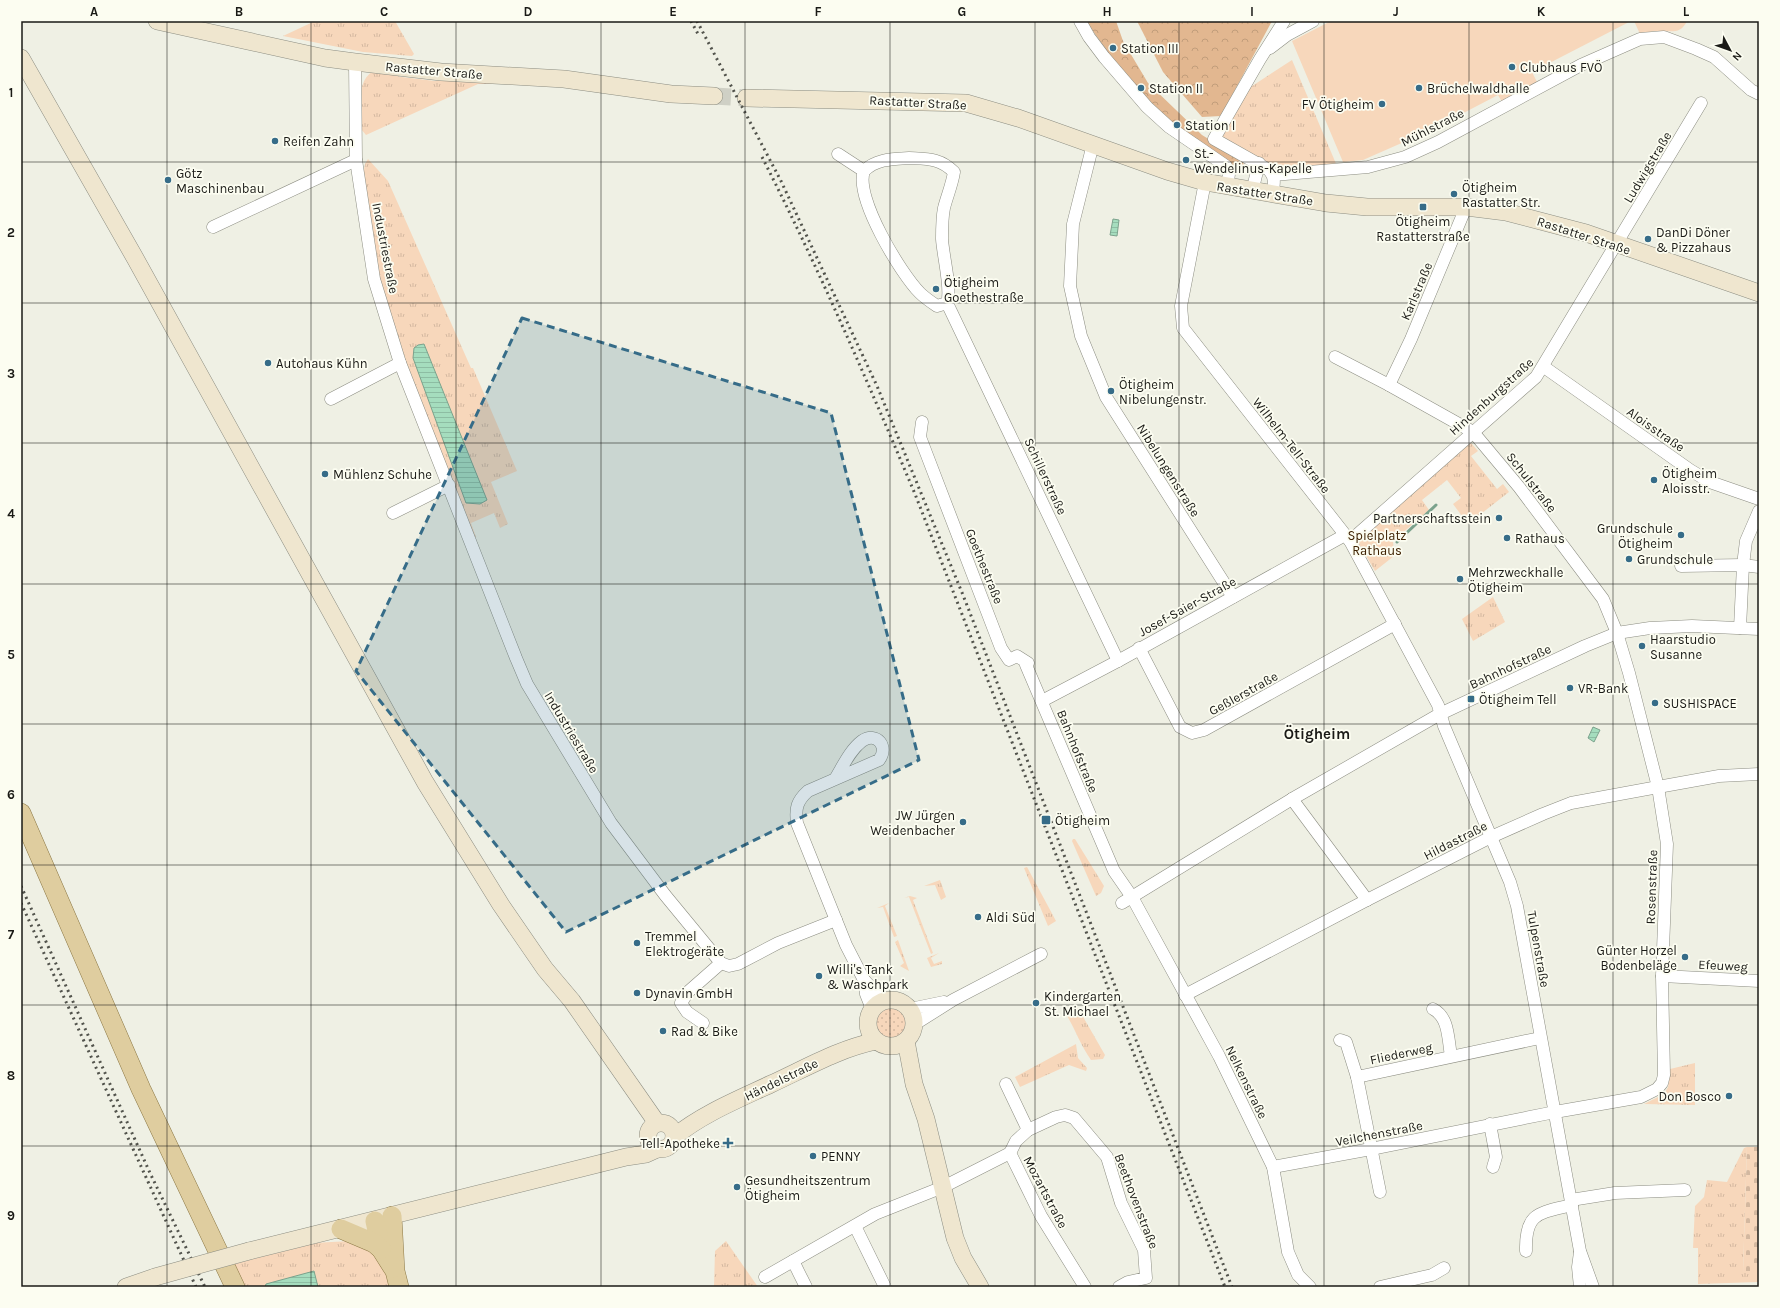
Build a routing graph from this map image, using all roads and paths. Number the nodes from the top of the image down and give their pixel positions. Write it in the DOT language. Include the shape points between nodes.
graph roads {
  1 [pos="157,21"];
  2 [pos="1080,21"];
  3 [pos="1284,21"];
  4 [pos="1312,21"];
  5 [pos="21,58"];
  6 [pos="1260,59"];
  7 [pos="355,62"];
  8 [pos="1759,94"];
  9 [pos="714,96"];
  10 [pos="746,98"];
  11 [pos="1701,103"];
  12 [pos="1093,144"];
  13 [pos="838,154"];
  14 [pos="356,160"];
  15 [pos="1259,163"];
  16 [pos="864,171"];
  17 [pos="1273,175"];
  18 [pos="1205,182"];
  19 [pos="1227,187"];
  20 [pos="1252,192"];
  21 [pos="1272,195"];
  22 [pos="1466,207"];
  23 [pos="213,227"];
  24 [pos="1617,244"];
  25 [pos="1759,294"];
  26 [pos="948,303"];
  27 [pos="1336,356"];
  28 [pos="400,363"];
  29 [pos="1544,367"];
  30 [pos="1389,385"];
  31 [pos="331,400"];
  32 [pos="922,422"];
  33 [pos="1473,432"];
  34 [pos="449,485"];
  35 [pos="1759,498"];
  36 [pos="1759,511"];
  37 [pos="394,513"];
  38 [pos="1348,538"];
  39 [pos="1742,565"];
  40 [pos="1681,566"];
  41 [pos="1759,567"];
  42 [pos="1232,597"];
  43 [pos="1395,624"];
  44 [pos="1740,628"];
  45 [pos="1759,629"];
  46 [pos="1617,633"];
  47 [pos="1139,648"];
  48 [pos="1118,661"];
  49 [pos="1042,701"];
  50 [pos="1440,714"];
  51 [pos="1759,774"];
  52 [pos="835,779"];
  53 [pos="1658,787"];
  54 [pos="1292,799"];
  55 [pos="21,813"];
  56 [pos="1491,837"];
  57 [pos="1127,900"];
  58 [pos="1366,900"];
  59 [pos="836,920"];
  60 [pos="1041,954"];
  61 [pos="721,963"];
  62 [pos="1662,976"];
  63 [pos="1759,981"];
  64 [pos="1185,995"];
  65 [pos="878,1005"];
  66 [pos="1433,1009"];
  67 [pos="912,1017"];
  68 [pos="703,1023"];
  69 [pos="872,1034"];
  70 [pos="1540,1038"];
  71 [pos="1340,1040"];
  72 [pos="899,1044"];
  73 [pos="1451,1056"];
  74 [pos="1357,1077"];
  75 [pos="1006,1084"];
  76 [pos="1555,1112"];
  77 [pos="1490,1124"];
  78 [pos="1028,1130"];
  79 [pos="659,1134"];
  80 [pos="1371,1149"];
  81 [pos="1010,1152"];
  82 [pos="1273,1167"];
  83 [pos="1493,1167"];
  84 [pos="943,1187"];
  85 [pos="1685,1190"];
  86 [pos="1380,1192"];
  87 [pos="1572,1203"];
  88 [pos="383,1218"];
  89 [pos="855,1226"];
  90 [pos="342,1229"];
  91 [pos="381,1249"];
  92 [pos="1526,1251"];
  93 [pos="1580,1251"];
  94 [pos="793,1261"];
  95 [pos="1444,1268"];
  96 [pos="765,1277"];
  97 [pos="397,1279"];
  98 [pos="126,1287"];
  99 [pos="236,1287"];
  100 [pos="806,1287"];
  101 [pos="885,1287"];
  102 [pos="980,1287"];
  103 [pos="1085,1287"];
  104 [pos="1119,1287"];
  105 [pos="1310,1287"];
  106 [pos="1380,1287"];
  107 [pos="1580,1287"];
  108 [pos="1584,1287"];
  109 [pos="1593,1287"];
  1 -- 7 [label="street, Rastatter Straße" via="325,58"];
  2 -- 19 [label="street" via="1104,57 1147,107 1169,127 1226,166 1229,174"];
  3 -- 6 [label="street"];
  4 -- 6 [label="street" via="1272,46"];
  5 -- 79 [label="street" via="132,252 425,782 501,905 545,969 572,1001"];
  6 -- 15 [label="street" via="1214,139"];
  7 -- 9 [label="street, Rastatter Straße" via="441,72 564,79 671,94"];
  7 -- 14 [label="street, Industriestraße"];
  8 -- 17 [label="street, Mühlstraße" via="1714,57 1696,48 1664,37 1640,39 1581,65 1405,157 1368,167"];
  10 -- 12 [label="street, Rastatter Straße" via="966,103"];
  11 -- 24 [label="street, Ludwigstraße"];
  12 -- 18 [label="street, Rastatter Straße"];
  12 -- 42 [label="street, Nibelungenstraße" via="1073,224 1070,286 1081,336 1106,397"];
  13 -- 16 [label="street"];
  14 -- 23 [label="street"];
  14 -- 28 [label="street, Industriestraße" via="374,280"];
  15 -- 17 [label="street"];
  15 -- 20 [label="street"];
  16 -- 26 [label="street" via="862,183 865,198 890,251 920,292 937,306"];
  16 -- 26 [label="street, Schillerstraße" via="874,163 909,158 945,163 954,172 942,225 950,296"];
  17 -- 21 [label="street"];
  18 -- 19 [label="street, Rastatter Straße"];
  18 -- 38 [label="street, Wilhelm-Tell-Straße" via="1181,306 1183,328"];
  19 -- 20 [label="street, Rastatter Straße"];
  20 -- 21 [label="street, Rastatter Straße"];
  21 -- 22 [label="street, Rastatter Straße" via="1367,206"];
  22 -- 24 [label="street, Rastatter Straße" via="1536,219"];
  22 -- 30 [label="street, Karlstraße"];
  24 -- 25 [label="street, Rastatter Straße"];
  24 -- 29 [label="street, Hindenburgstraße"];
  26 -- 48 [label="street, Schillerstraße"];
  27 -- 30 [label="street"];
  28 -- 31 [label="street"];
  28 -- 34 [label="street, Industriestraße"];
  29 -- 33 [label="street, Hindenburgstraße"];
  29 -- 35 [label="street, Aloisstraße" via="1690,470 1710,482"];
  30 -- 33 [label="street"];
  32 -- 49 [label="street, Goethestraße" via="920,437 1001,648 1009,660 1017,656 1028,663 1026,665"];
  33 -- 38 [label="street, Hindenburgstraße"];
  33 -- 46 [label="street, Schulstraße" via="1519,487 1604,600"];
  34 -- 37 [label="street"];
  34 -- 61 [label="street, Industriestraße" via="530,689 611,822 665,895"];
  36 -- 39 [label="street" via="1746,541"];
  38 -- 42 [label="street, Josef-Saier-Straße"];
  38 -- 43 [label="street, Wilhelm-Tell-Straße"];
  39 -- 40 [label="street"];
  39 -- 41 [label="street"];
  39 -- 44 [label="street"];
  42 -- 47 [label="street, Josef-Saier-Straße"];
  43 -- 47 [label="street, Geßlerstraße" via="1204,730 1192,733 1180,727"];
  43 -- 50 [label="street, Wilhelm-Tell-Straße" via="1438,705"];
  44 -- 45 [label="street, Bahnhofstraße"];
  44 -- 46 [label="street, Bahnhofstraße" via="1692,626"];
  46 -- 50 [label="street, Bahnhofstraße"];
  46 -- 53 [label="street, Rosenstraße"];
  47 -- 48 [label="street, Josef-Saier-Straße"];
  48 -- 49 [label="street, Josef-Saier-Straße"];
  49 -- 57 [label="street, Bahnhofstraße"];
  50 -- 54 [label="street, Bahnhofstraße"];
  50 -- 56 [label="street, Tulpenstraße"];
  51 -- 53 [label="street, Hildastraße" via="1719,776"];
  52 -- 59 [label="street" via="808,791 798,800 795,810 797,823"];
  53 -- 56 [label="street, Hildastraße" via="1571,803"];
  53 -- 62 [label="street, Rosenstraße" via="1667,844"];
  54 -- 57 [label="street, Bahnhofstraße"];
  54 -- 58 [label="street"];
  55 -- 99 [label="main road" via="141,1089"];
  56 -- 58 [label="street, Hildastraße"];
  56 -- 70 [label="street, Tulpenstraße" via="1517,906"];
  57 -- 64 [label="street, Nelkenstraße"];
  58 -- 64 [label="street, Hildastraße"];
  59 -- 61 [label="street" via="778,943 738,964 729,966"];
  59 -- 65 [label="street"];
  60 -- 67 [label="street" via="953,1000"];
  61 -- 68 [label="street" via="688,992 682,1003 687,1012"];
  62 -- 63 [label="street, Efeuweg"];
  62 -- 76 [label="street, Rosenstraße" via="1662,1083 1657,1089 1641,1097"];
  64 -- 82 [label="street, Nelkenstraße"];
  65 -- 67 [label="street" via="898,1001"];
  65 -- 69 [label="street" via="869,1016"];
  66 -- 73 [label="street, Fliederweg" via="1441,1013 1445,1020"];
  67 -- 72 [label="street" via="912,1034"];
  69 -- 72 [label="street" via="881,1044"];
  69 -- 79 [label="street, Händelstraße" via="859,1044 829,1055 691,1125"];
  70 -- 73 [label="street, Fliederweg"];
  70 -- 76 [label="street, Tulpenstraße"];
  71 -- 74 [label="street, Fliederweg" via="1346,1042"];
  72 -- 84 [label="street" via="926,1119"];
  73 -- 74 [label="street, Fliederweg"];
  74 -- 80 [label="street, Fliederweg"];
  75 -- 78 [label="street"];
  76 -- 77 [label="street, Veilchenstraße"];
  76 -- 87 [label="street, Tulpenstraße"];
  77 -- 80 [label="street, Veilchenstraße"];
  77 -- 83 [label="street" via="1496,1157"];
  78 -- 81 [label="street, Beethovenstraße" via="1016,1141"];
  78 -- 104 [label="street, Beethovenstraße" via="1056,1117 1065,1115 1074,1118 1107,1157 1121,1202 1144,1250 1146,1278"];
  79 -- 88 [label="street, Händelstraße" via="626,1157"];
  80 -- 82 [label="street, Veilchenstraße"];
  80 -- 86 [label="street, Fliederweg"];
  81 -- 84 [label="street, Mozartstraße"];
  81 -- 103 [label="street, Mozartstraße" via="1041,1216"];
  82 -- 105 [label="street, Nelkenstraße" via="1288,1252 1298,1275"];
  84 -- 89 [label="street, Mozartstraße" via="875,1214"];
  84 -- 102 [label="street" via="955,1238"];
  85 -- 87 [label="street" via="1615,1193"];
  87 -- 92 [label="street" via="1540,1212 1530,1224 1526,1236"];
  87 -- 93 [label="street, Tulpenstraße"];
  88 -- 90 [label="street"];
  88 -- 91 [label="main road"];
  88 -- 97 [label="main road"];
  89 -- 94 [label="street, Mozartstraße"];
  89 -- 101 [label="street"];
  90 -- 91 [label="main road" via="374,1243"];
  90 -- 98 [label="street, bridge" via="249,1251"];
  91 -- 97 [label="main road"];
  93 -- 107 [label="street, Tulpenstraße"];
  93 -- 109 [label="street, Tulpenstraße"];
  94 -- 96 [label="street, Mozartstraße"];
  94 -- 100 [label="street"];
  95 -- 106 [label="street" via="1432,1275"];
  108 -- 109 [label="street"];
}
